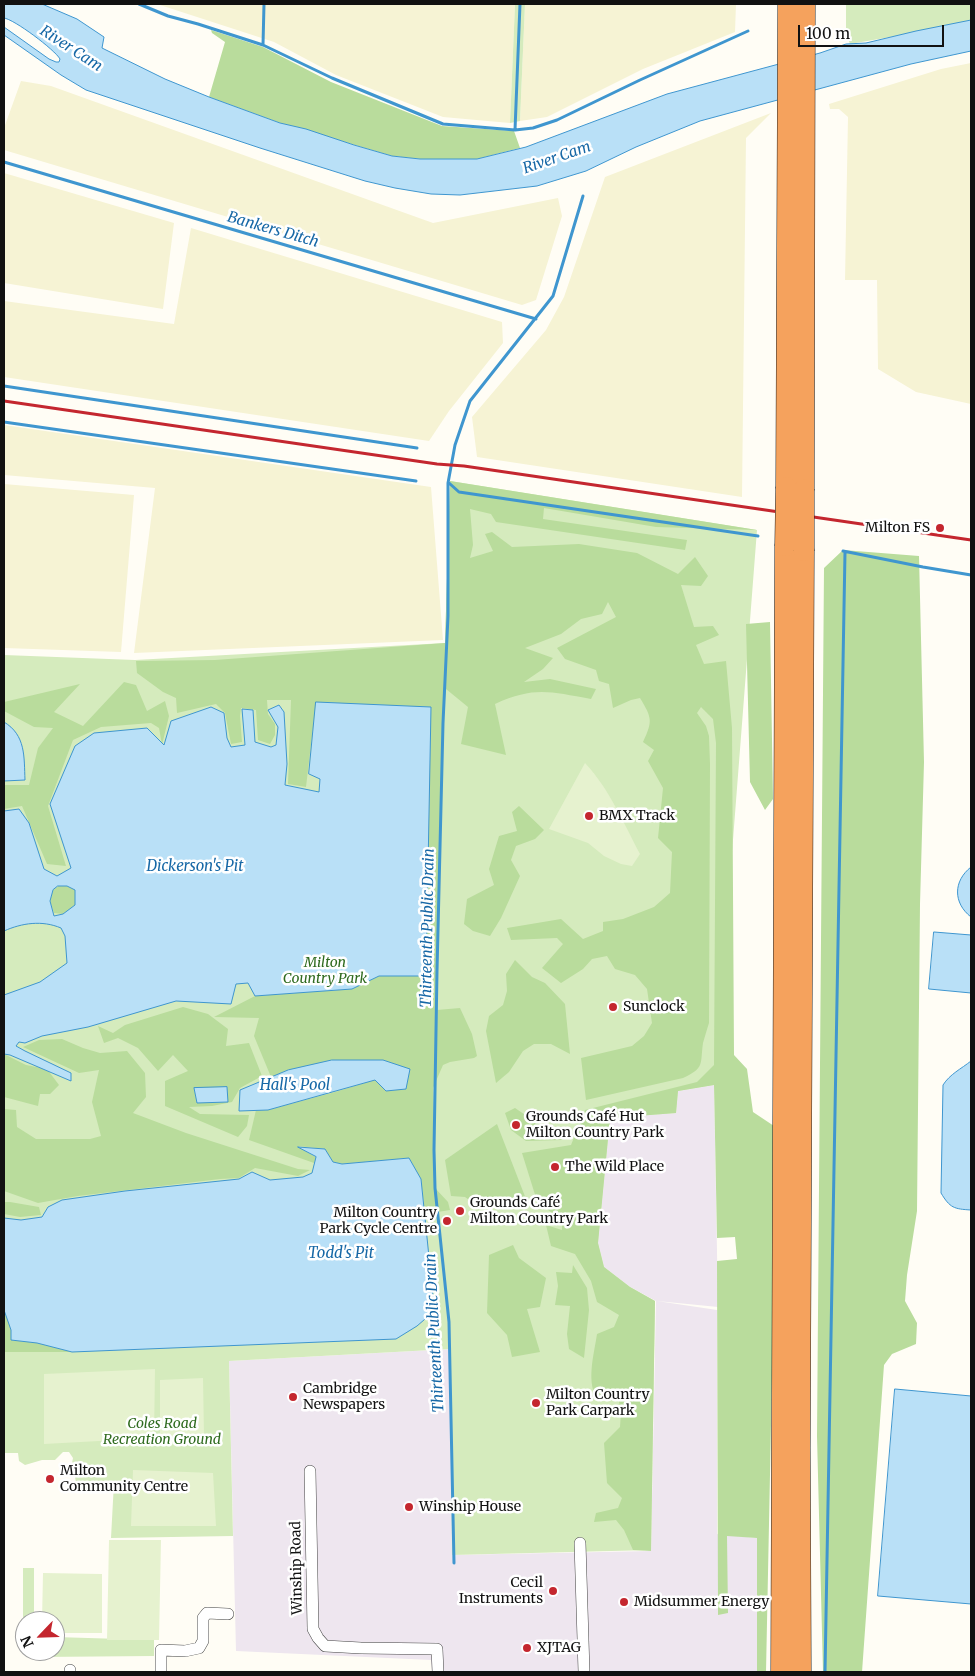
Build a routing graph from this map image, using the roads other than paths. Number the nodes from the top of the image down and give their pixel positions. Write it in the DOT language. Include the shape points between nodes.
graph roads {
  1 [pos="797,10"];
  2 [pos="795,549"];
  3 [pos="310,1471"];
  4 [pos="580,1543"];
  5 [pos="782,1555"];
  6 [pos="800,1613"];
  7 [pos="228,1614"];
  8 [pos="161,1672"];
  9 [pos="438,1672"];
  10 [pos="584,1672"];
  11 [pos="770,1672"];
  12 [pos="781,1672"];
  13 [pos="801,1672"];
  14 [pos="812,1672"];
  1 -- 2 [label="highway, bridge"];
  2 -- 5 [label="highway"];
  2 -- 6 [label="highway"];
  3 -- 9 [label="street, Winship Road" via="313,1629 318,1638 325,1646 437,1650"];
  4 -- 10 [label="street"];
  5 -- 11 [label="highway" via="774,1585"];
  5 -- 12 [label="highway"];
  6 -- 13 [label="highway"];
  6 -- 14 [label="highway"];
  7 -- 8 [label="street" via="207,1614 203,1618 203,1641 199,1648 161,1650"];
}
